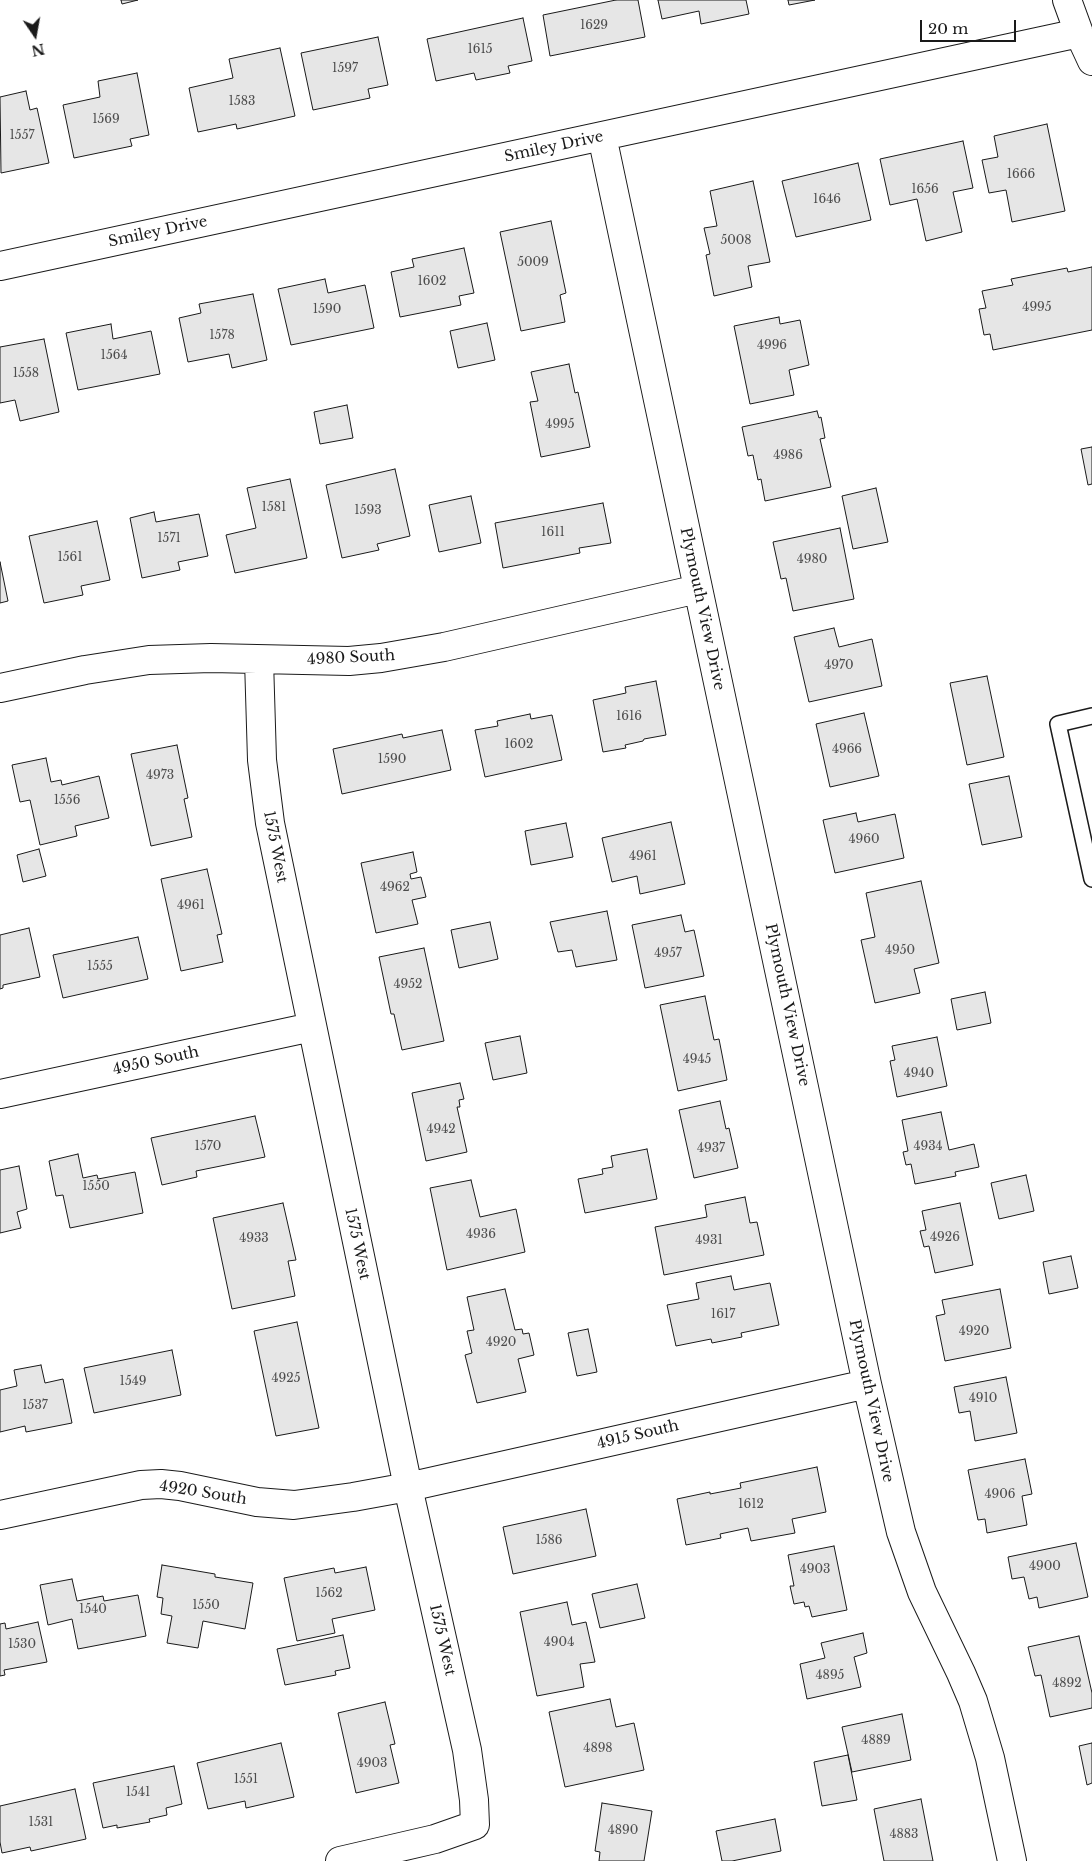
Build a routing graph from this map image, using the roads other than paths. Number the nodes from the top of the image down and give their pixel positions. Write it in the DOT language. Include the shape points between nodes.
graph roads {
  1 [pos="1067,0"];
  2 [pos="1078,34"];
  3 [pos="1092,61"];
  4 [pos="602,136"];
  5 [pos="0,266"];
  6 [pos="698,590"];
  7 [pos="259,660"];
  8 [pos="0,688"];
  9 [pos="1092,716"];
  10 [pos="1092,879"];
  11 [pos="312,1027"];
  12 [pos="0,1094"];
  13 [pos="867,1384"];
  14 [pos="408,1487"];
  15 [pos="0,1515"];
  16 [pos="340,1861"];
  17 [pos="1012,1861"];
  1 -- 2 [label="street"];
  2 -- 3 [label="street"];
  2 -- 4 [label="street, Smiley Drive"];
  4 -- 5 [label="street, Smiley Drive"];
  4 -- 6 [label="street, Plymouth View Drive"];
  6 -- 7 [label="street, 4980 South" via="413,653 349,660"];
  6 -- 13 [label="street, Plymouth View Drive"];
  7 -- 8 [label="street, 4980 South" via="149,660"];
  7 -- 11 [label="street, 1575 West" via="262,760 268,813"];
  9 -- 10 [label="lane" via="1058,724"];
  11 -- 12 [label="street, 4950 South"];
  11 -- 14 [label="street, 1575 West"];
  13 -- 14 [label="street, 4915 South"];
  13 -- 17 [label="street, Plymouth View Drive" via="901,1532 922,1592 973,1701 990,1758"];
  14 -- 15 [label="street, 4920 South" via="294,1505 257,1502 180,1486 141,1485"];
  14 -- 16 [label="street, 1575 West" via="467,1750 475,1825 435,1840"];
}
